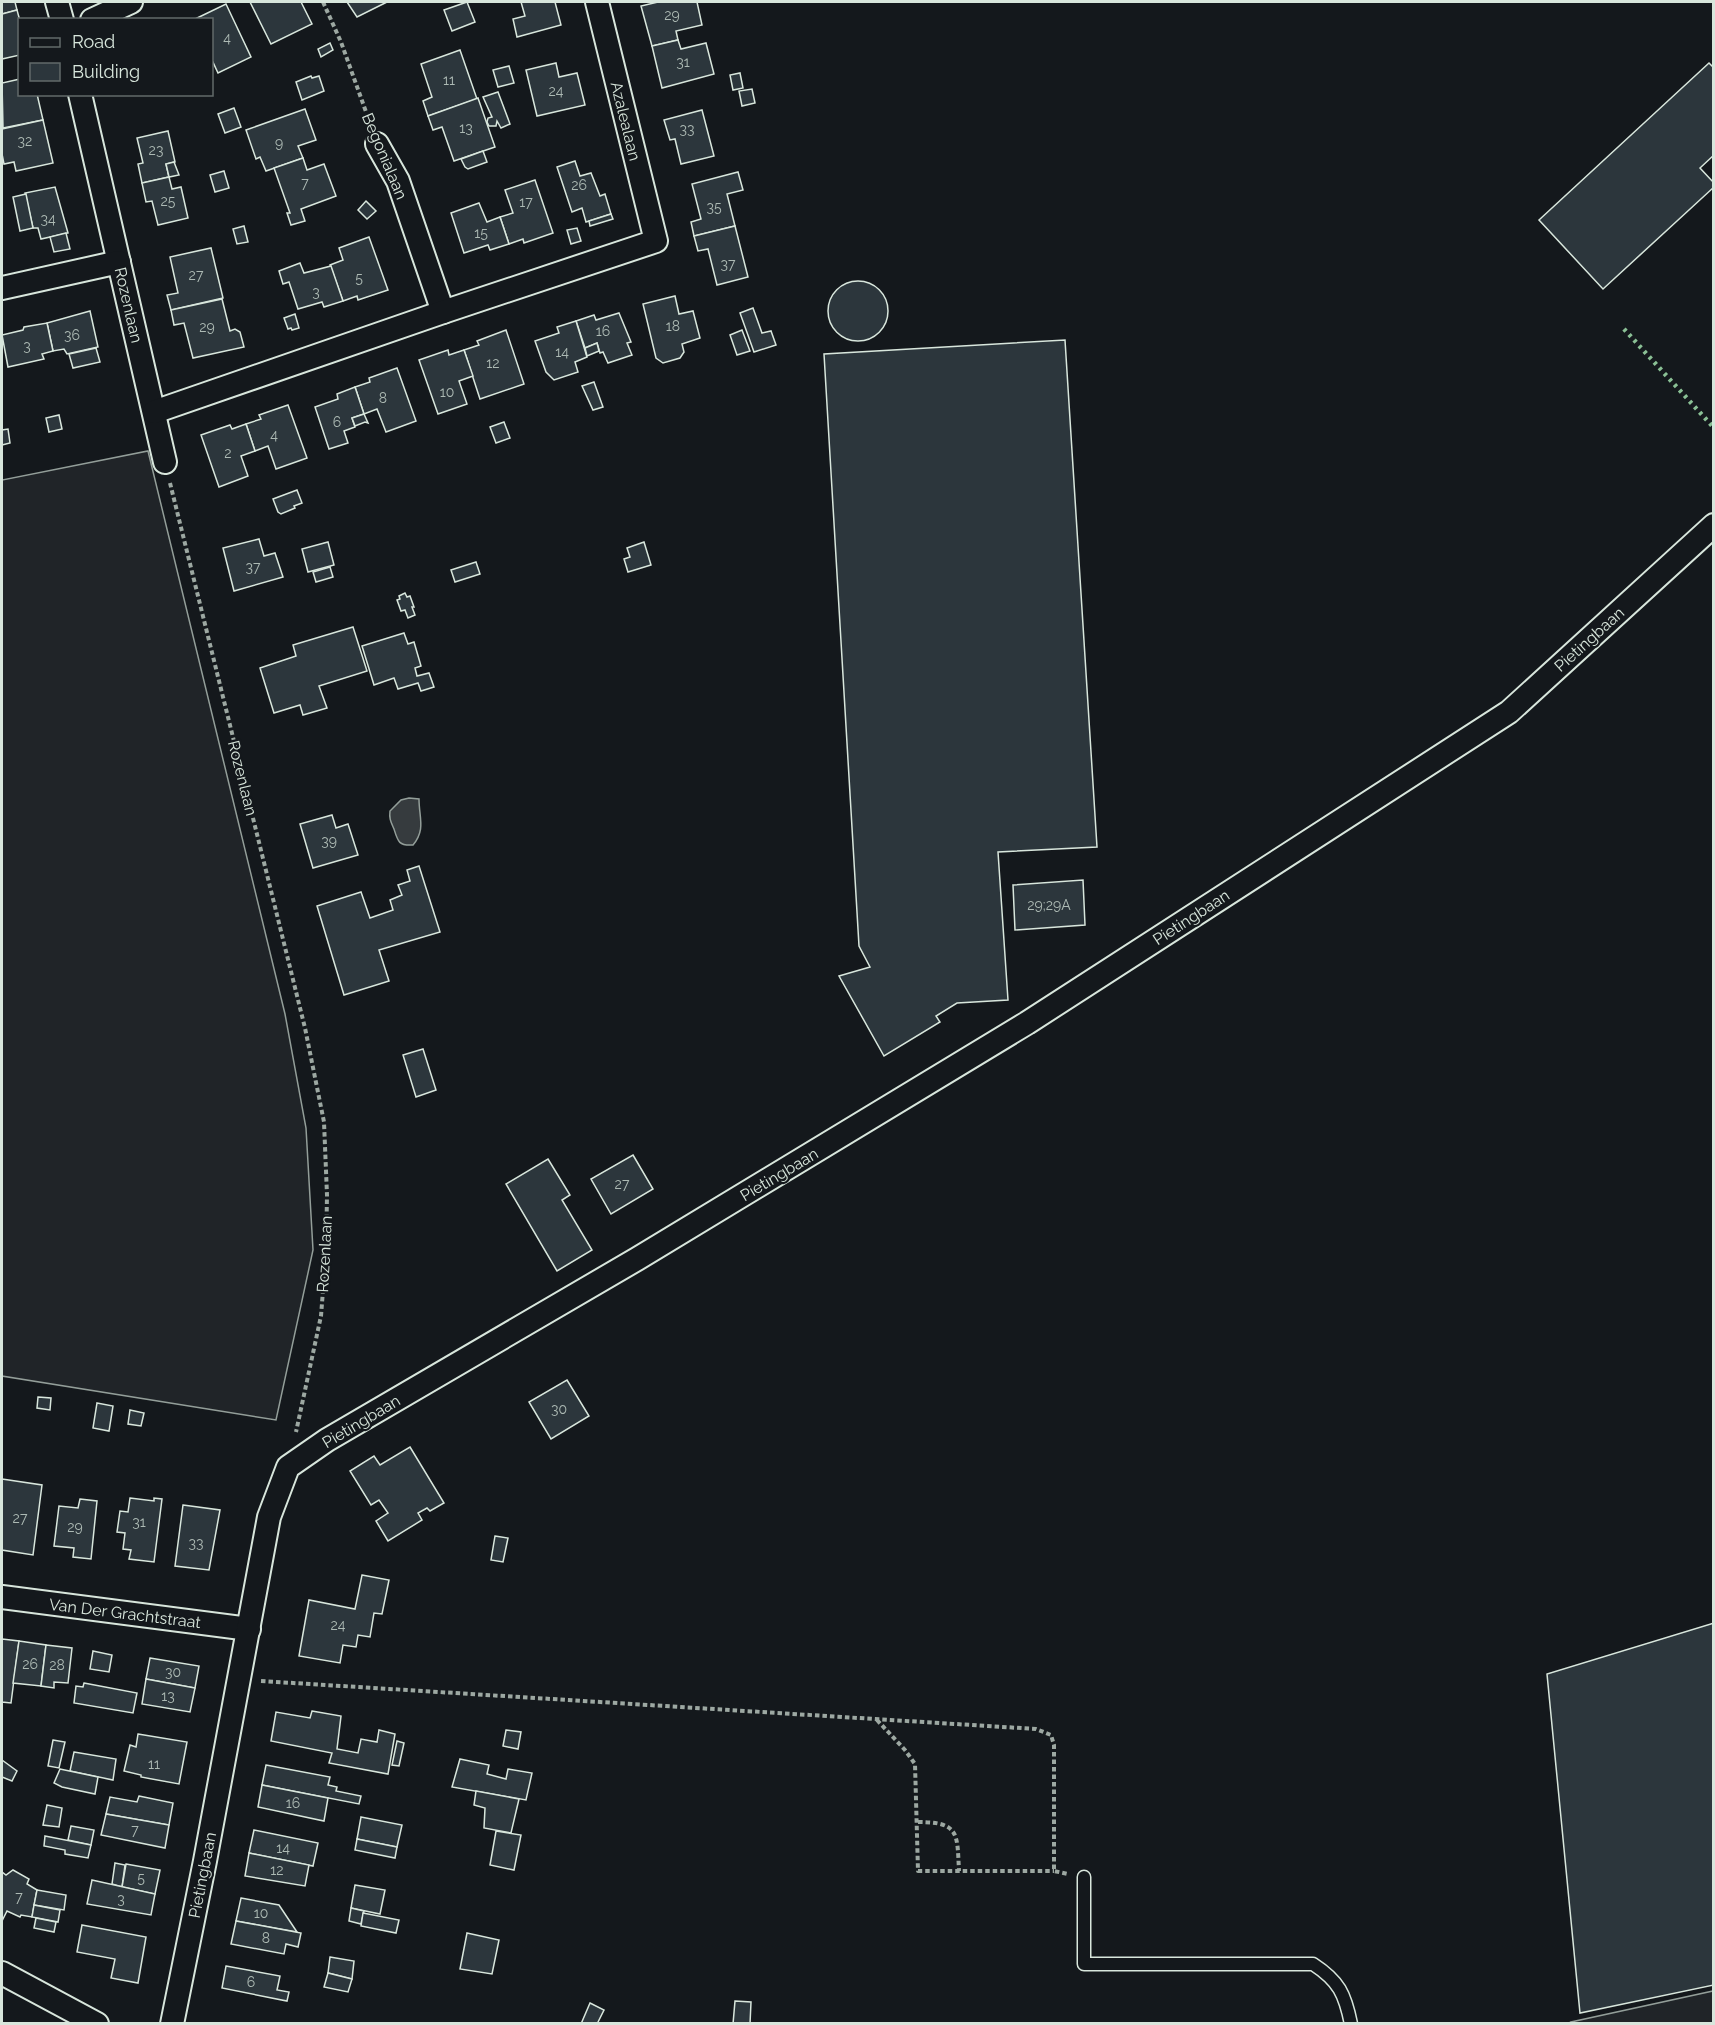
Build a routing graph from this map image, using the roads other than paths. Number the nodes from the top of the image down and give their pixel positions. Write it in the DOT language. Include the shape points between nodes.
graph roads {
  1 [pos="57,2"];
  2 [pos="131,2"];
  3 [pos="597,2"];
  4 [pos="62,18"];
  5 [pos="96,18"];
  6 [pos="80,96"];
  7 [pos="377,144"];
  8 [pos="118,262"];
  9 [pos="2,288"];
  10 [pos="442,312"];
  11 [pos="154,412"];
  12 [pos="165,462"];
  13 [pos="1713,525"];
  14 [pos="2,1597"];
  15 [pos="249,1629"];
  16 [pos="1084,1877"];
  17 [pos="2,1973"];
  18 [pos="97,2024"];
  19 [pos="172,2024"];
  20 [pos="1351,2024"];
  1 -- 4 [label="street"];
  2 -- 5 [label="street"];
  3 -- 10 [label="street, Azalealaan" via="656,241"];
  6 -- 8 [label="street, Rozenlaan"];
  7 -- 10 [label="street, Begonialaan" via="398,181"];
  8 -- 9 [label="street"];
  8 -- 11 [label="street, Rozenlaan"];
  10 -- 11 [label="street"];
  11 -- 12 [label="street, Rozenlaan"];
  13 -- 15 [label="street, Pietingbaan" via="1509,712 1028,1023 327,1440 288,1467 269,1517"];
  14 -- 15 [label="street, Van Der Grachtstraat"];
  15 -- 19 [label="street, Pietingbaan"];
  16 -- 20 [label="lane" via="1084,1964 1313,1964 1339,1986"];
  17 -- 18 [label="street"];
}
